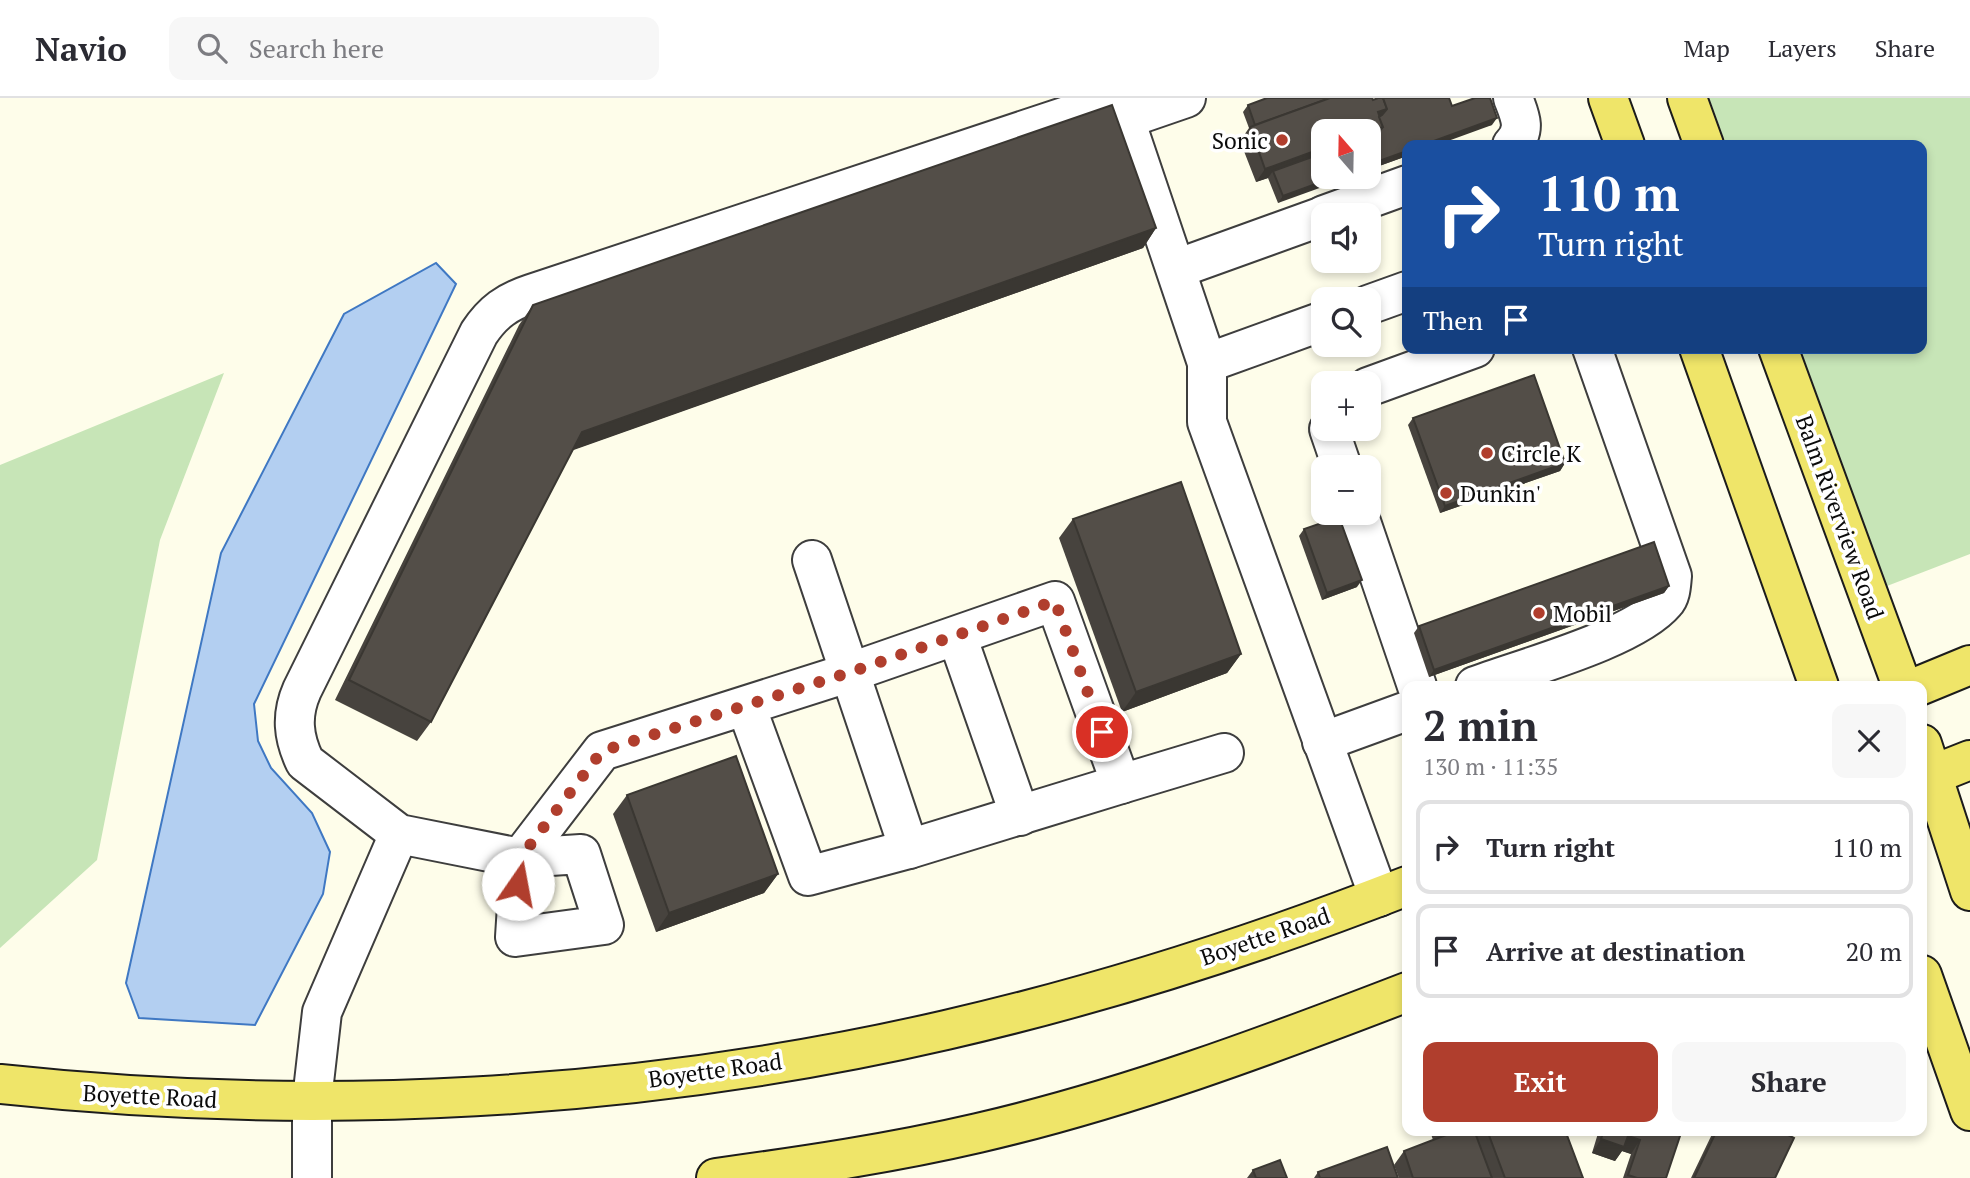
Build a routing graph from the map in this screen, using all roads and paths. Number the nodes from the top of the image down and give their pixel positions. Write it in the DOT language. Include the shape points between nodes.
graph roads {
  1 [pos="1186,98"];
  2 [pos="1513,98"];
  3 [pos="1608,98"];
  4 [pos="1687,98"];
  5 [pos="1125,120"];
  6 [pos="1517,140"];
  7 [pos="1623,140"];
  8 [pos="1702,140"];
  9 [pos="1402,187"];
  10 [pos="1357,203"];
  11 [pos="1311,220"];
  12 [pos="1176,269"];
  13 [pos="1402,293"];
  14 [pos="1381,300"];
  15 [pos="1311,325"];
  16 [pos="1459,354"];
  17 [pos="1594,354"];
  18 [pos="1701,354"];
  19 [pos="1780,354"];
  20 [pos="1207,363"];
  21 [pos="1381,382"];
  22 [pos="1362,525"];
  23 [pos="811,559"];
  24 [pos="957,636"];
  25 [pos="1970,665"];
  26 [pos="851,672"];
  27 [pos="1415,681"];
  28 [pos="1489,681"];
  29 [pos="1817,681"];
  30 [pos="1900,681"];
  31 [pos="1927,683"];
  32 [pos="746,706"];
  33 [pos="1402,712"];
  34 [pos="1322,742"];
  35 [pos="1224,753"];
  36 [pos="1970,760"];
  37 [pos="1927,766"];
  38 [pos="1927,772"];
  39 [pos="1121,784"];
  40 [pos="1020,816"];
  41 [pos="399,834"];
  42 [pos="909,849"];
  43 [pos="1393,891"];
  44 [pos="1970,891"];
  45 [pos="1927,989"];
  46 [pos="1402,994"];
  47 [pos="0,1084"];
  48 [pos="312,1100"];
  49 [pos="1970,1111"];
  50 [pos="312,1178"];
  51 [pos="716,1178"];
  1 -- 5 [label="street"];
  2 -- 6 [label="street" via="1522,125"];
  3 -- 7 [label="main road"];
  4 -- 8 [label="main road"];
  5 -- 12 [label="street"];
  5 -- 41 [label="street" via="1118,99 531,294 509,302 491,316 302,690 293,719 305,762"];
  9 -- 10 [label="street"];
  11 -- 12 [label="street"];
  12 -- 20 [label="street"];
  13 -- 14 [label="street"];
  15 -- 20 [label="street"];
  16 -- 21 [label="street"];
  17 -- 28 [label="street" via="1672,576 1668,599 1651,617 1611,636"];
  18 -- 29 [label="main road"];
  19 -- 30 [label="main road, Balm Riverview Road"];
  20 -- 34 [label="street" via="1207,422"];
  22 -- 27 [label="street"];
  23 -- 26 [label="street"];
  24 -- 26 [label="street"];
  24 -- 39 [label="street" via="1055,601"];
  24 -- 40 [label="street"];
  25 -- 31 [label="main road"];
  26 -- 32 [label="street"];
  26 -- 42 [label="street"];
  32 -- 41 [label="street" via="602,751 520,858"];
  32 -- 42 [label="street" via="808,876"];
  33 -- 34 [label="street"];
  34 -- 43 [label="street"];
  35 -- 39 [label="street"];
  36 -- 37 [label="main road"];
  38 -- 44 [label="main road"];
  39 -- 40 [label="street"];
  40 -- 42 [label="street"];
  41 -- 48 [label="street" via="322,1012"];
  43 -- 48 [label="main road, Boyette Road" via="1199,959 945,1030 668,1078 535,1092"];
  45 -- 49 [label="main road"];
  46 -- 51 [label="main road" via="1132,1090 979,1133 822,1164"];
  47 -- 48 [label="main road, Boyette Road" via="112,1096"];
  48 -- 50 [label="street"];
}
